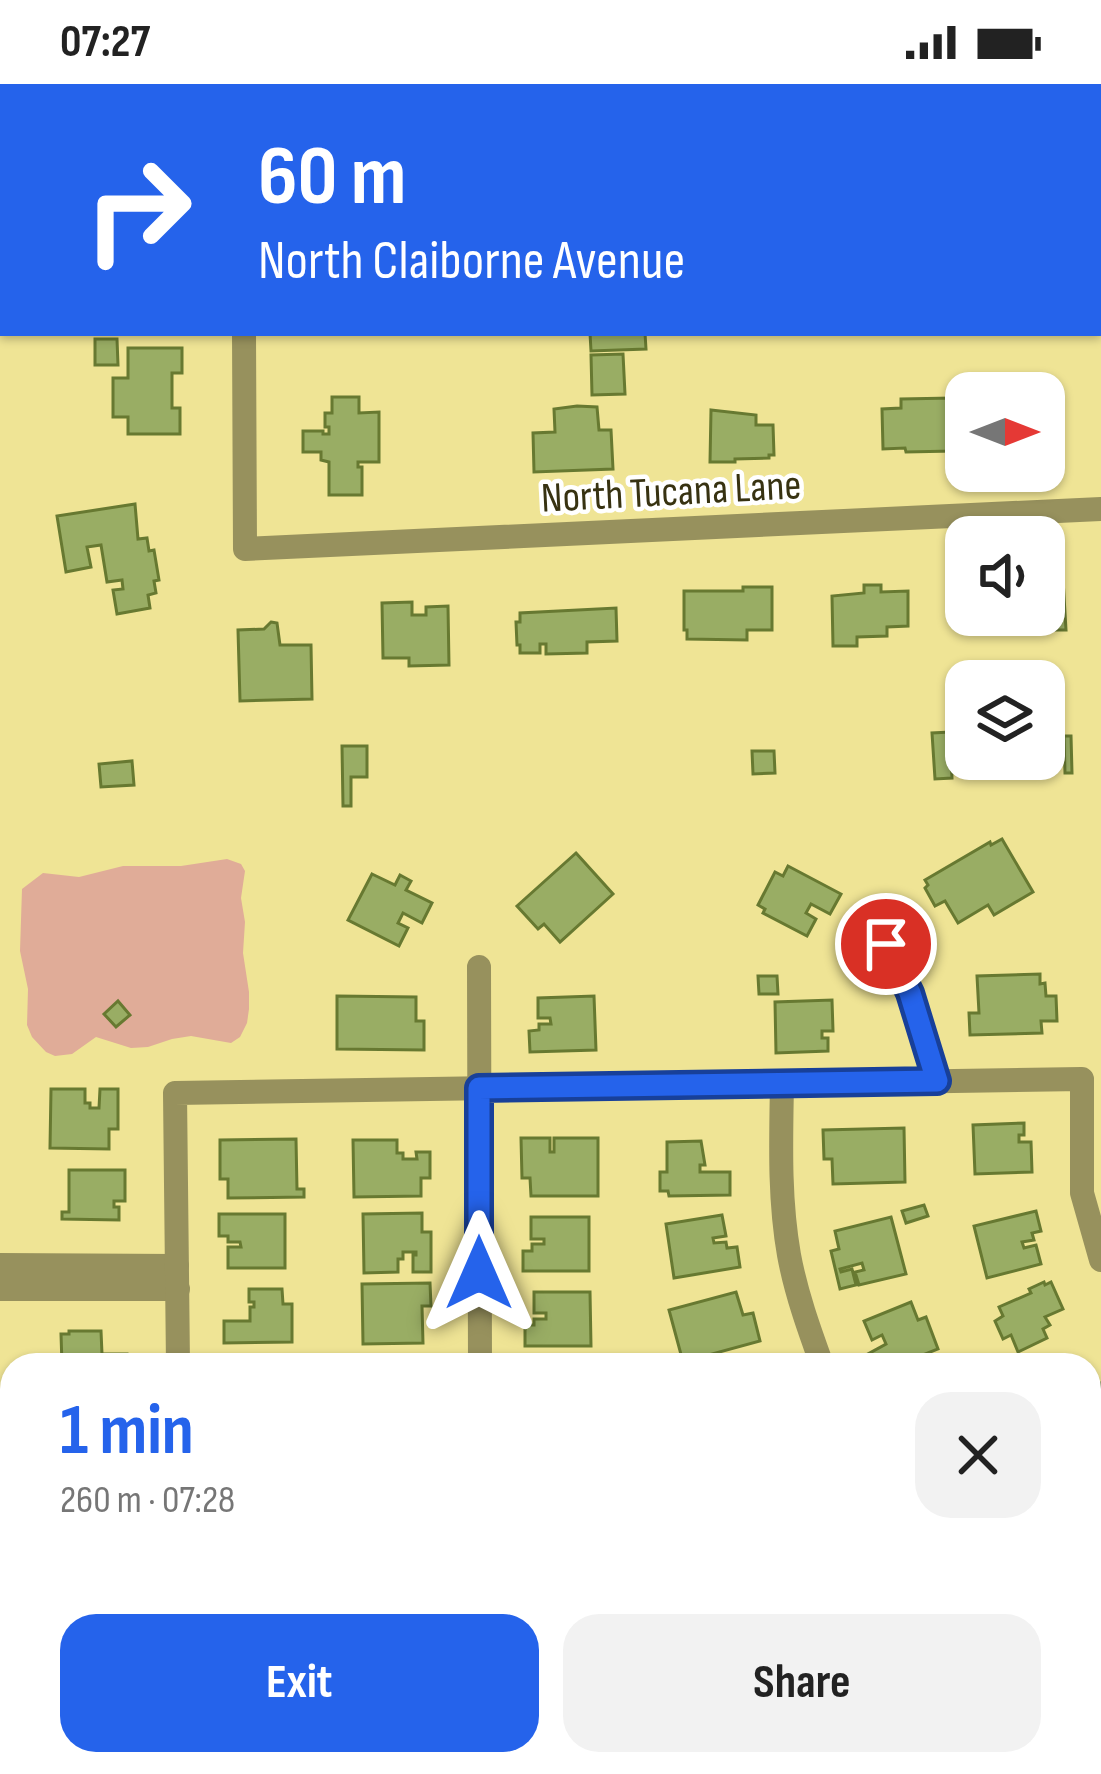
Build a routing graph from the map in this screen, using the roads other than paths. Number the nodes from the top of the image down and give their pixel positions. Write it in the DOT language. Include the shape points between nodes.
graph roads {
  1 [pos="244,336"];
  2 [pos="1101,509"];
  3 [pos="886,944"];
  4 [pos="479,967"];
  5 [pos="937,1081"];
  6 [pos="782,1083"];
  7 [pos="479,1088"];
  8 [pos="1101,1260"];
  9 [pos="0,1265"];
  10 [pos="177,1278"];
  11 [pos="0,1289"];
  12 [pos="178,1353"];
  13 [pos="479,1353"];
  14 [pos="817,1353"];
  1 -- 2 [label="street, North Tucana Lane" via="245,549"];
  3 -- 5 [label="street"];
  4 -- 7 [label="street"];
  5 -- 6 [label="street"];
  5 -- 8 [label="street" via="1082,1078 1082,1193"];
  6 -- 7 [label="street"];
  6 -- 14 [label="street" via="789,1254"];
  7 -- 10 [label="street" via="175,1094"];
  7 -- 13 [label="street"];
  9 -- 10 [label="street"];
  10 -- 11 [label="street"];
  10 -- 12 [label="street"];
}
